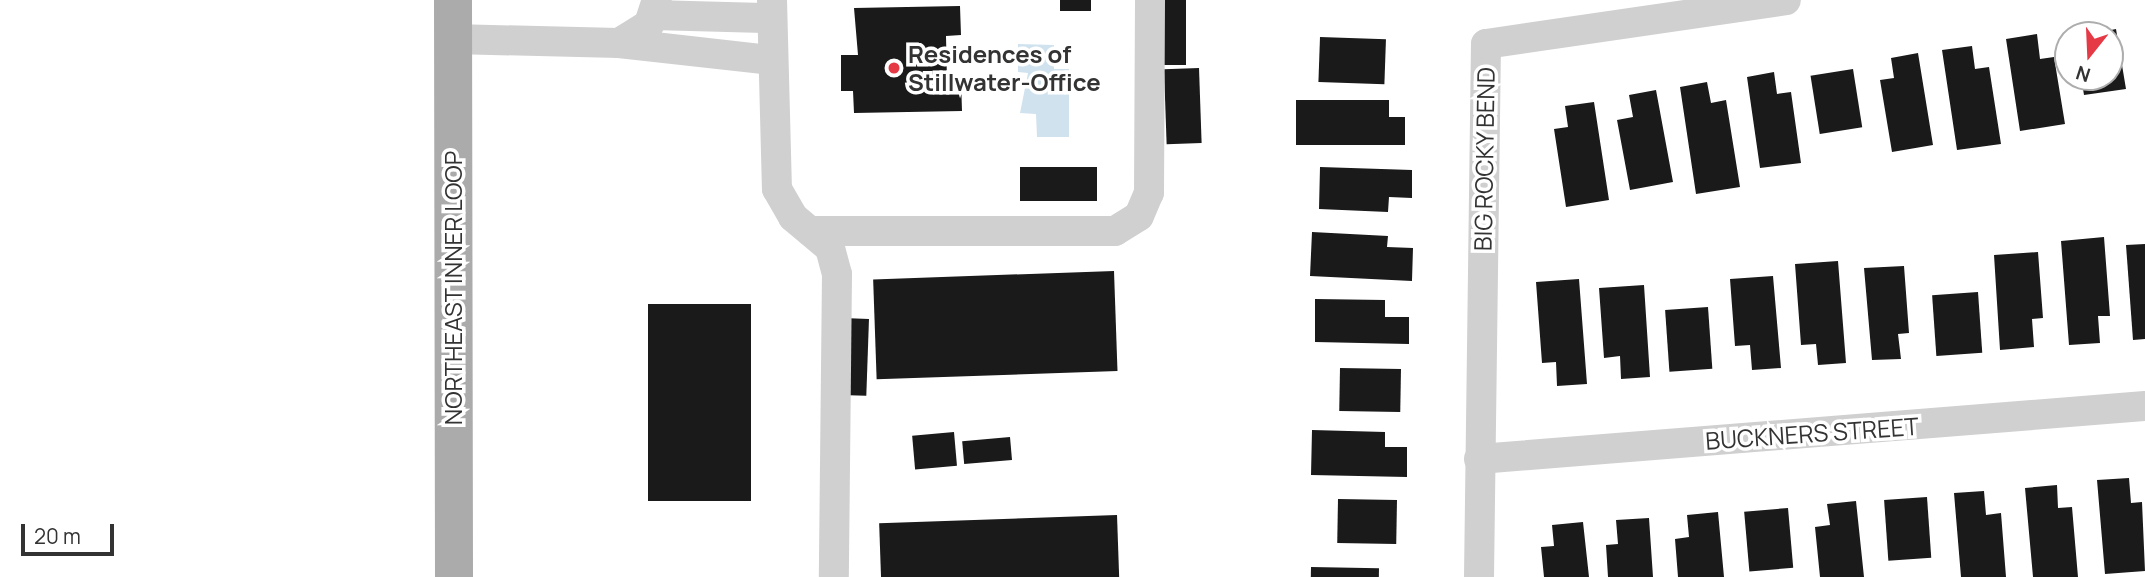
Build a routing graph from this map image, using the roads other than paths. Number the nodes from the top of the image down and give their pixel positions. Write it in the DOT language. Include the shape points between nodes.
graph roads {
  1 [pos="453,0"];
  2 [pos="1150,0"];
  3 [pos="1786,0"];
  4 [pos="655,8"];
  5 [pos="771,9"];
  6 [pos="453,38"];
  7 [pos="619,43"];
  8 [pos="771,60"];
  9 [pos="810,231"];
  10 [pos="2145,406"];
  11 [pos="1479,459"];
  12 [pos="454,577"];
  13 [pos="834,577"];
  14 [pos="1479,577"];
  1 -- 6 [label="main road, NORTHEAST INNER LOOP"];
  2 -- 9 [label="street" via="1149,193 1139,216 1115,231"];
  3 -- 11 [label="street, BIG ROCKY BEND" via="1486,44"];
  4 -- 5 [label="street"];
  4 -- 7 [label="street"];
  5 -- 8 [label="street"];
  6 -- 7 [label="street"];
  6 -- 12 [label="main road, NORTHEAST INNER LOOP"];
  7 -- 8 [label="street"];
  8 -- 9 [label="street" via="777,188 793,217"];
  9 -- 13 [label="street" via="830,248 837,275"];
  10 -- 11 [label="street, BUCKNERS STREET"];
  11 -- 14 [label="street, BIG ROCKY BEND"];
}
